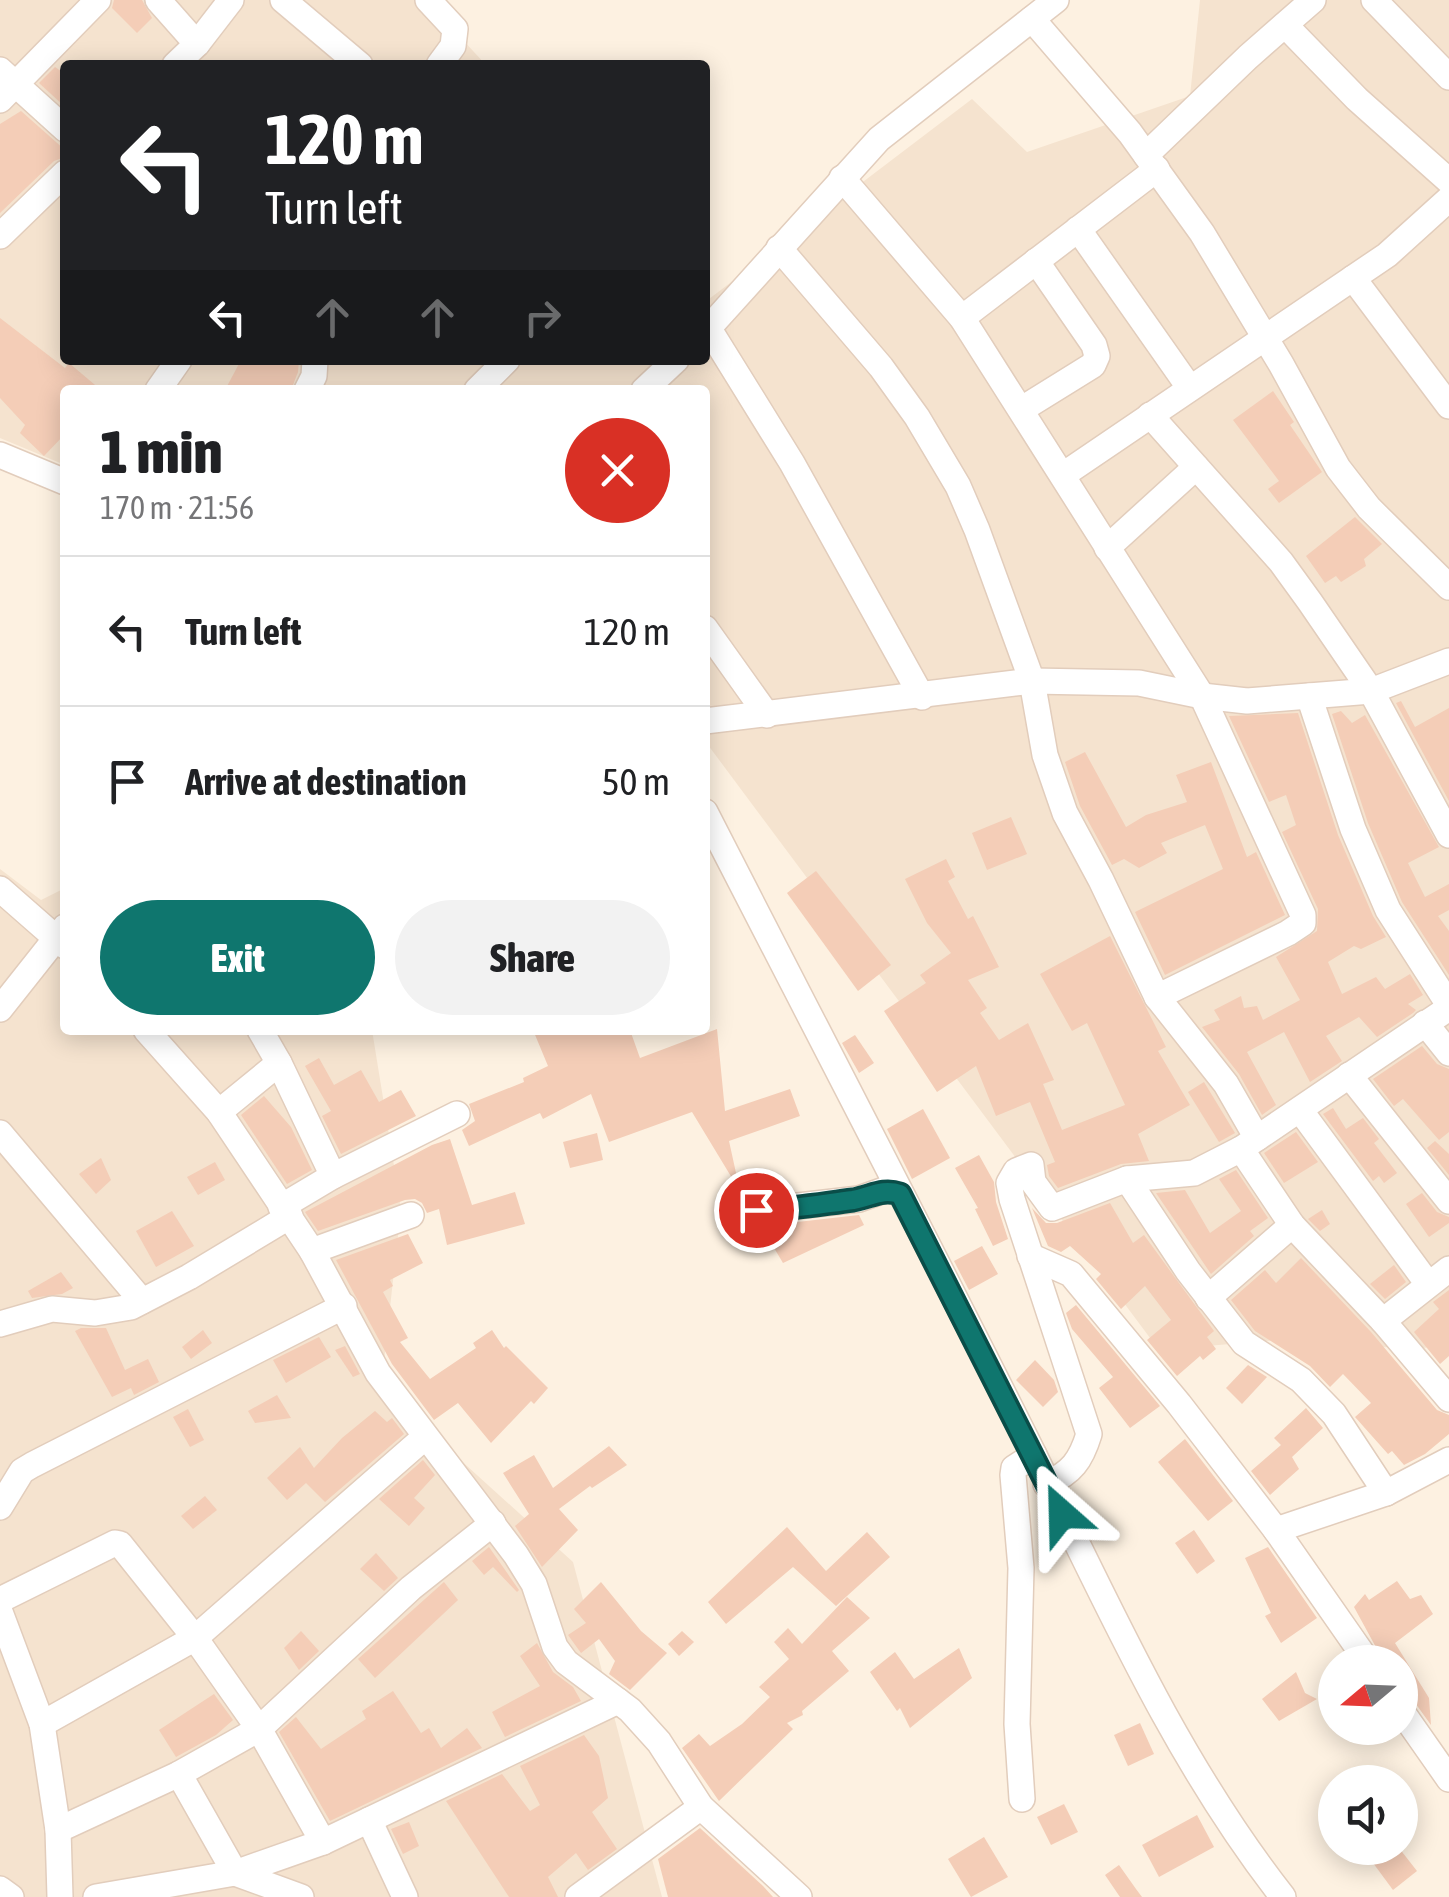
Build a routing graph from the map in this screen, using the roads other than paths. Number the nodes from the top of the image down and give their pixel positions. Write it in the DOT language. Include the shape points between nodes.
graph roads {
  1 [pos="98,0"];
  2 [pos="158,0"];
  3 [pos="231,0"];
  4 [pos="283,0"];
  5 [pos="428,0"];
  6 [pos="1056,0"];
  7 [pos="1313,0"];
  8 [pos="1374,0"];
  9 [pos="1032,19"];
  10 [pos="1284,25"];
  11 [pos="197,44"];
  12 [pos="180,60"];
  13 [pos="354,60"];
  14 [pos="443,60"];
  15 [pos="1449,77"];
  16 [pos="5,85"];
  17 [pos="60,125"];
  18 [pos="1151,162"];
  19 [pos="60,178"];
  20 [pos="842,178"];
  21 [pos="1449,181"];
  22 [pos="1449,199"];
  23 [pos="1078,229"];
  24 [pos="0,236"];
  25 [pos="779,248"];
  26 [pos="1036,261"];
  27 [pos="1353,278"];
  28 [pos="962,318"];
  29 [pos="710,328"];
  30 [pos="710,336"];
  31 [pos="1264,336"];
  32 [pos="502,365"];
  33 [pos="671,365"];
  34 [pos="482,385"];
  35 [pos="649,385"];
  36 [pos="1190,387"];
  37 [pos="1449,406"];
  38 [pos="1022,410"];
  39 [pos="1150,414"];
  40 [pos="0,455"];
  41 [pos="1196,467"];
  42 [pos="1062,475"];
  43 [pos="60,480"];
  44 [pos="1107,548"];
  45 [pos="1449,587"];
  46 [pos="710,635"];
  47 [pos="1449,662"];
  48 [pos="1032,681"];
  49 [pos="1372,691"];
  50 [pos="922,696"];
  51 [pos="1202,696"];
  52 [pos="1309,696"];
  53 [pos="767,715"];
  54 [pos="710,721"];
  55 [pos="710,822"];
  56 [pos="1449,835"];
  57 [pos="0,890"];
  58 [pos="60,935"];
  59 [pos="60,938"];
  60 [pos="1157,997"];
  61 [pos="1449,1006"];
  62 [pos="0,1009"];
  63 [pos="1425,1023"];
  64 [pos="150,1035"];
  65 [pos="263,1035"];
  66 [pos="1449,1053"];
  67 [pos="279,1063"];
  68 [pos="1349,1075"];
  69 [pos="1300,1110"];
  70 [pos="218,1112"];
  71 [pos="457,1114"];
  72 [pos="0,1133"];
  73 [pos="1249,1144"];
  74 [pos="332,1176"];
  75 [pos="1127,1179"];
  76 [pos="900,1194"];
  77 [pos="1449,1201"];
  78 [pos="285,1212"];
  79 [pos="744,1212"];
  80 [pos="411,1214"];
  81 [pos="1292,1225"];
  82 [pos="312,1251"];
  83 [pos="1030,1256"];
  84 [pos="1439,1277"];
  85 [pos="1208,1298"];
  86 [pos="142,1301"];
  87 [pos="344,1306"];
  88 [pos="1383,1321"];
  89 [pos="0,1324"];
  90 [pos="1449,1398"];
  91 [pos="425,1437"];
  92 [pos="1034,1455"];
  93 [pos="1449,1460"];
  94 [pos="1046,1484"];
  95 [pos="1386,1492"];
  96 [pos="0,1507"];
  97 [pos="493,1523"];
  98 [pos="1276,1530"];
  99 [pos="0,1600"];
  100 [pos="0,1612"];
  101 [pos="196,1638"];
  102 [pos="1356,1645"];
  103 [pos="618,1701"];
  104 [pos="42,1724"];
  105 [pos="260,1728"];
  106 [pos="1418,1735"];
  107 [pos="179,1774"];
  108 [pos="1449,1779"];
  109 [pos="1022,1798"];
  110 [pos="701,1806"];
  111 [pos="369,1820"];
  112 [pos="58,1830"];
  113 [pos="323,1842"];
  114 [pos="235,1873"];
  115 [pos="0,1889"];
  116 [pos="788,1892"];
  117 [pos="11,1897"];
  118 [pos="60,1897"];
  119 [pos="96,1897"];
  120 [pos="301,1897"];
  121 [pos="405,1897"];
  122 [pos="578,1897"];
  123 [pos="1283,1897"];
  1 -- 16 [label="street"];
  2 -- 11 [label="street"];
  3 -- 11 [label="street"];
  4 -- 13 [label="street"];
  5 -- 14 [label="street" via="455,29"];
  6 -- 9 [label="street"];
  7 -- 10 [label="street"];
  8 -- 15 [label="street"];
  9 -- 18 [label="street"];
  9 -- 20 [label="street" via="879,139"];
  10 -- 18 [label="street"];
  10 -- 21 [label="street"];
  11 -- 12 [label="street"];
  16 -- 17 [label="street"];
  18 -- 23 [label="street"];
  18 -- 31 [label="street"];
  19 -- 24 [label="street"];
  20 -- 25 [label="street"];
  20 -- 28 [label="street"];
  22 -- 27 [label="street"];
  23 -- 26 [label="street"];
  23 -- 36 [label="street"];
  25 -- 29 [label="street"];
  25 -- 48 [label="street" via="881,367 958,486"];
  26 -- 28 [label="street"];
  26 -- 38 [label="street" via="1098,356"];
  27 -- 31 [label="street"];
  27 -- 37 [label="street"];
  28 -- 38 [label="street"];
  30 -- 50 [label="street" via="792,463"];
  31 -- 36 [label="street"];
  31 -- 45 [label="street" via="1338,468"];
  32 -- 34 [label="street"];
  33 -- 35 [label="street"];
  36 -- 39 [label="street"];
  38 -- 42 [label="street"];
  39 -- 41 [label="street"];
  39 -- 42 [label="street"];
  40 -- 43 [label="street"];
  41 -- 44 [label="street"];
  41 -- 49 [label="street" via="1281,562"];
  42 -- 44 [label="street"];
  44 -- 51 [label="street"];
  46 -- 53 [label="street"];
  47 -- 49 [label="street"];
  48 -- 50 [label="street"];
  48 -- 51 [label="street" via="1139,684"];
  48 -- 60 [label="street" via="1055,789"];
  49 -- 52 [label="street"];
  49 -- 56 [label="street"];
  50 -- 53 [label="street"];
  51 -- 52 [label="street"];
  51 -- 60 [label="street" via="1303,923"];
  52 -- 61 [label="street" via="1388,910"];
  53 -- 54 [label="street"];
  55 -- 76 [label="street"];
  57 -- 58 [label="street"];
  59 -- 62 [label="street"];
  60 -- 73 [label="street" via="1226,1084"];
  61 -- 63 [label="street"];
  63 -- 66 [label="street"];
  63 -- 68 [label="street"];
  64 -- 70 [label="street"];
  65 -- 67 [label="street"];
  67 -- 70 [label="street"];
  67 -- 74 [label="street"];
  68 -- 69 [label="street"];
  68 -- 77 [label="street"];
  69 -- 73 [label="street"];
  69 -- 84 [label="street"];
  70 -- 78 [label="street"];
  71 -- 74 [label="street"];
  72 -- 86 [label="street"];
  73 -- 75 [label="street" via="1194,1173"];
  73 -- 81 [label="street"];
  74 -- 78 [label="street"];
  75 -- 83 [label="street" via="1052,1208 1033,1182 1032,1165 1016,1171 1009,1183"];
  75 -- 85 [label="street"];
  76 -- 79 [label="street" via="887,1190"];
  76 -- 92 [label="street"];
  78 -- 82 [label="street"];
  78 -- 86 [label="street"];
  80 -- 82 [label="street"];
  81 -- 85 [label="street"];
  81 -- 88 [label="street"];
  82 -- 87 [label="street"];
  83 -- 94 [label="street" via="1090,1434 1078,1463"];
  83 -- 98 [label="street" via="1071,1274"];
  84 -- 88 [label="street"];
  85 -- 95 [label="street" via="1244,1343 1300,1380 1334,1414"];
  86 -- 89 [label="street" via="94,1313 52,1309"];
  87 -- 91 [label="street" via="378,1374"];
  87 -- 96 [label="street" via="32,1465"];
  88 -- 90 [label="street"];
  91 -- 97 [label="street"];
  91 -- 101 [label="street"];
  92 -- 94 [label="street"];
  92 -- 109 [label="street" via="1013,1476 1022,1584"];
  93 -- 95 [label="street"];
  94 -- 123 [label="street" via="1138,1670"];
  95 -- 98 [label="street"];
  97 -- 103 [label="street" via="534,1584 555,1647"];
  97 -- 105 [label="street" via="411,1588"];
  98 -- 102 [label="street"];
  99 -- 101 [label="street" via="115,1543"];
  100 -- 104 [label="street"];
  101 -- 104 [label="street"];
  101 -- 105 [label="street"];
  103 -- 110 [label="street" via="658,1742"];
  103 -- 111 [label="street"];
  104 -- 112 [label="street"];
  105 -- 107 [label="street"];
  105 -- 113 [label="street"];
  106 -- 108 [label="street"];
  107 -- 112 [label="street"];
  107 -- 114 [label="street"];
  110 -- 116 [label="street"];
  110 -- 122 [label="street"];
  111 -- 113 [label="street"];
  111 -- 121 [label="street"];
  112 -- 118 [label="street"];
  113 -- 114 [label="street"];
  114 -- 119 [label="street"];
  114 -- 120 [label="street"];
  115 -- 117 [label="street"];
}
